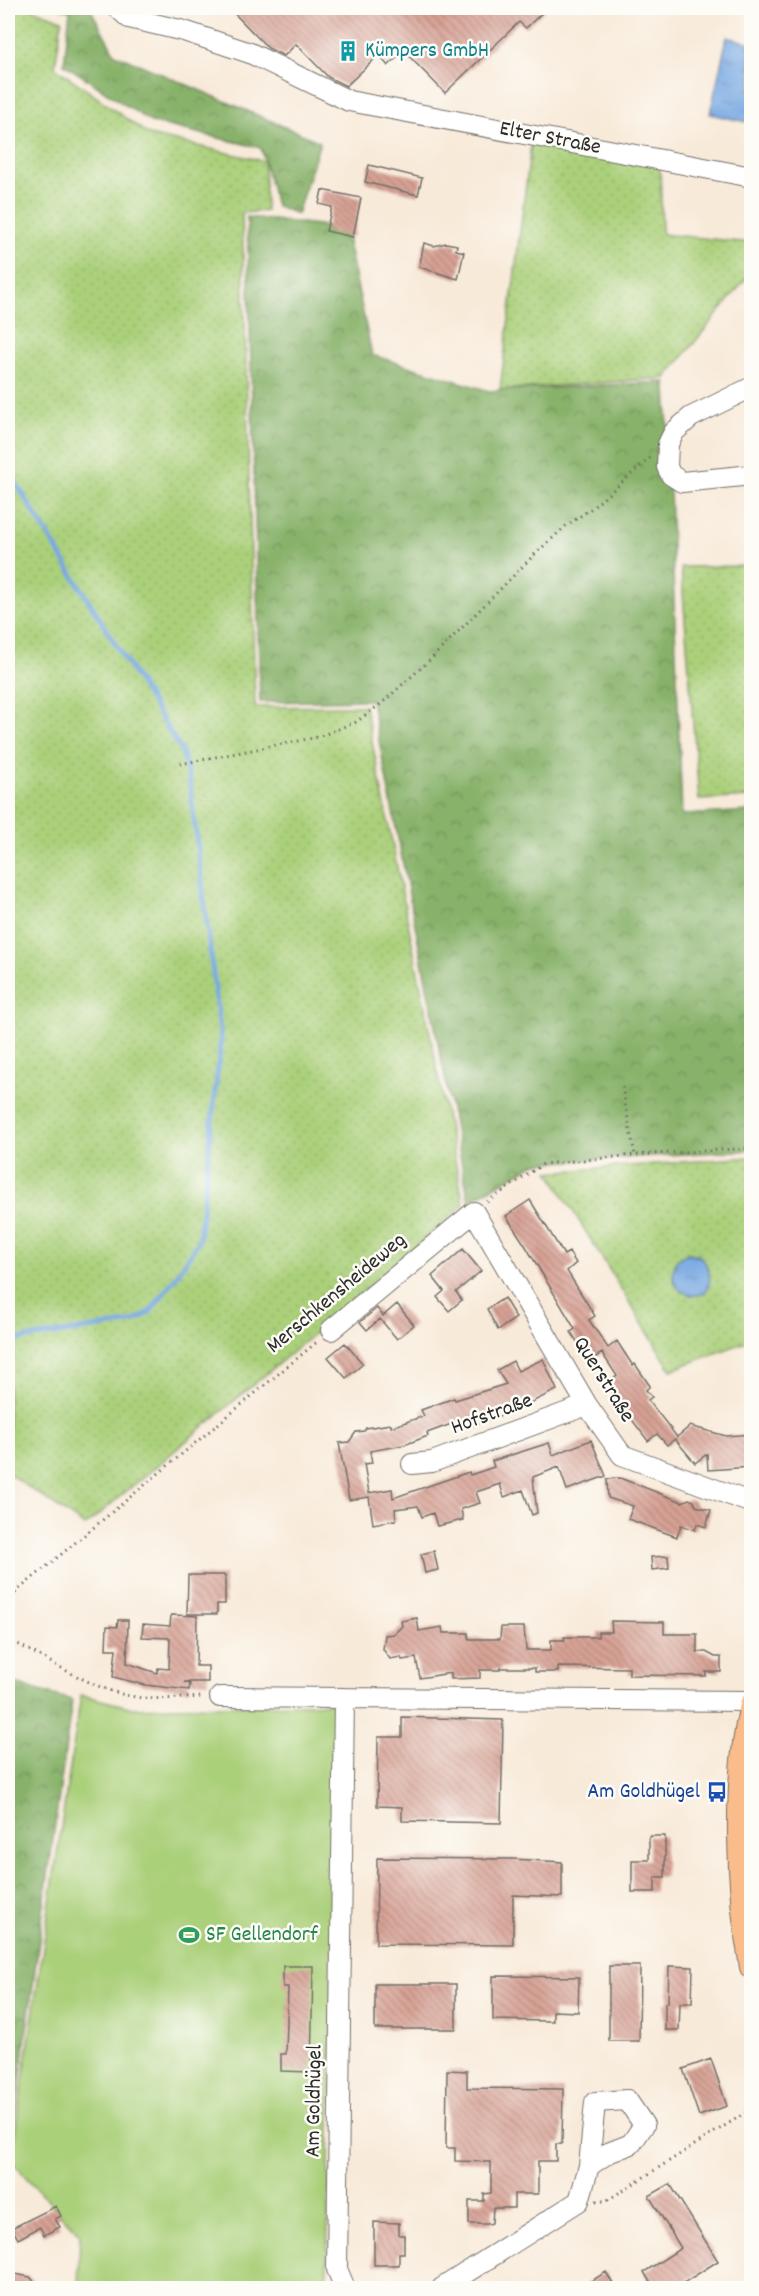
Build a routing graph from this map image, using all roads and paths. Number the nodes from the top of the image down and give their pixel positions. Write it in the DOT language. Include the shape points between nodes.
graph roads {
  1 [pos="118,8"];
  2 [pos="746,130"];
  3 [pos="752,131"];
  4 [pos="752,177"];
  5 [pos="752,387"];
  6 [pos="668,444"];
  7 [pos="752,475"];
  8 [pos="180,764"];
  9 [pos="622,1087"];
  10 [pos="752,1148"];
  11 [pos="635,1155"];
  12 [pos="474,1212"];
  13 [pos="331,1330"];
  14 [pos="587,1405"];
  15 [pos="412,1464"];
  16 [pos="752,1503"];
  17 [pos="8,1603"];
  18 [pos="8,1639"];
  19 [pos="220,1696"];
  20 [pos="344,1698"];
  21 [pos="752,1703"];
  22 [pos="752,1967"];
  23 [pos="752,2112"];
  24 [pos="589,2166"];
  25 [pos="579,2201"];
  26 [pos="345,2289"];
  27 [pos="442,2289"];
  1 -- 4 [label="street, Elter Straße" via="129,18 250,53 349,101"];
  2 -- 3 [label="path"];
  5 -- 6 [label="street" via="691,417 674,432"];
  6 -- 7 [label="street" via="667,467 682,482"];
  6 -- 8 [label="path" via="558,533 430,660 356,722 318,736"];
  9 -- 11 [label="path"];
  10 -- 11 [label="path"];
  11 -- 12 [label="path" via="543,1164"];
  12 -- 13 [label="street, Merschkensheideweg"];
  12 -- 14 [label="street, Querstraße"];
  13 -- 17 [label="path, Merschkensheideweg"];
  14 -- 15 [label="street, Hofstraße" via="432,1462"];
  14 -- 16 [label="street, Querstraße" via="622,1455"];
  18 -- 19 [label="path" via="124,1694 153,1699"];
  19 -- 20 [label="street"];
  20 -- 21 [label="street"];
  20 -- 26 [label="street, Am Goldhügel" via="337,2269"];
  21 -- 22 [label="main road" via="741,1789 741,1854"];
  23 -- 25 [label="path" via="606,2201"];
  24 -- 25 [label="street"];
  25 -- 27 [label="street"];
}
